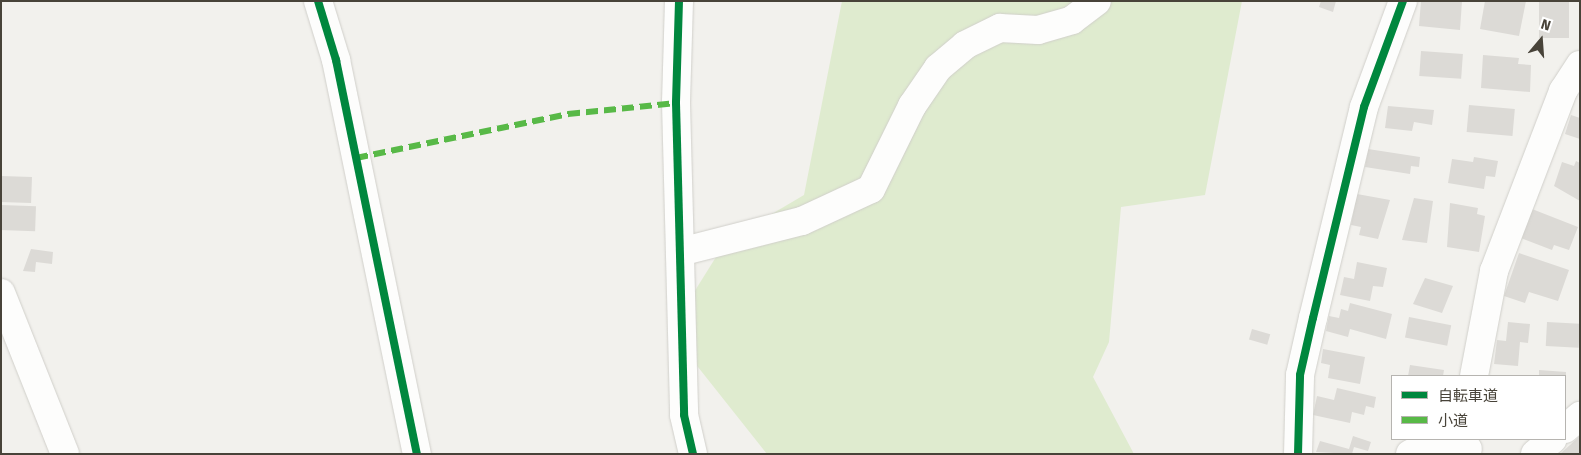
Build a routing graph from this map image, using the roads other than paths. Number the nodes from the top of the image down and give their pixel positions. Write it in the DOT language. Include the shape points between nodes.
graph roads {
  1 [pos="318,1"];
  2 [pos="679,1"];
  3 [pos="1097,1"];
  4 [pos="1403,1"];
  5 [pos="1580,65"];
  6 [pos="680,252"];
  7 [pos="1,293"];
  8 [pos="1474,375"];
  9 [pos="1580,416"];
  10 [pos="1566,427"];
  11 [pos="1552,440"];
  12 [pos="1469,447"];
  13 [pos="65,454"];
  14 [pos="418,454"];
  15 [pos="693,454"];
  16 [pos="1298,454"];
  17 [pos="1410,454"];
  18 [pos="1535,454"];
  1 -- 14 [label="street" via="336,60"];
  2 -- 6 [label="street"];
  3 -- 6 [label="street" via="1072,20 1038,30 1000,28 951,56 938,68 912,106 871,189 802,221"];
  4 -- 16 [label="street" via="1364,107 1313,318 1300,376"];
  5 -- 8 [label="street" via="1563,91 1494,271"];
  6 -- 15 [label="street" via="684,415"];
  7 -- 13 [label="street"];
  9 -- 10 [label="street"];
  11 -- 18 [label="street"];
  12 -- 17 [label="street" via="1428,445"];
}
